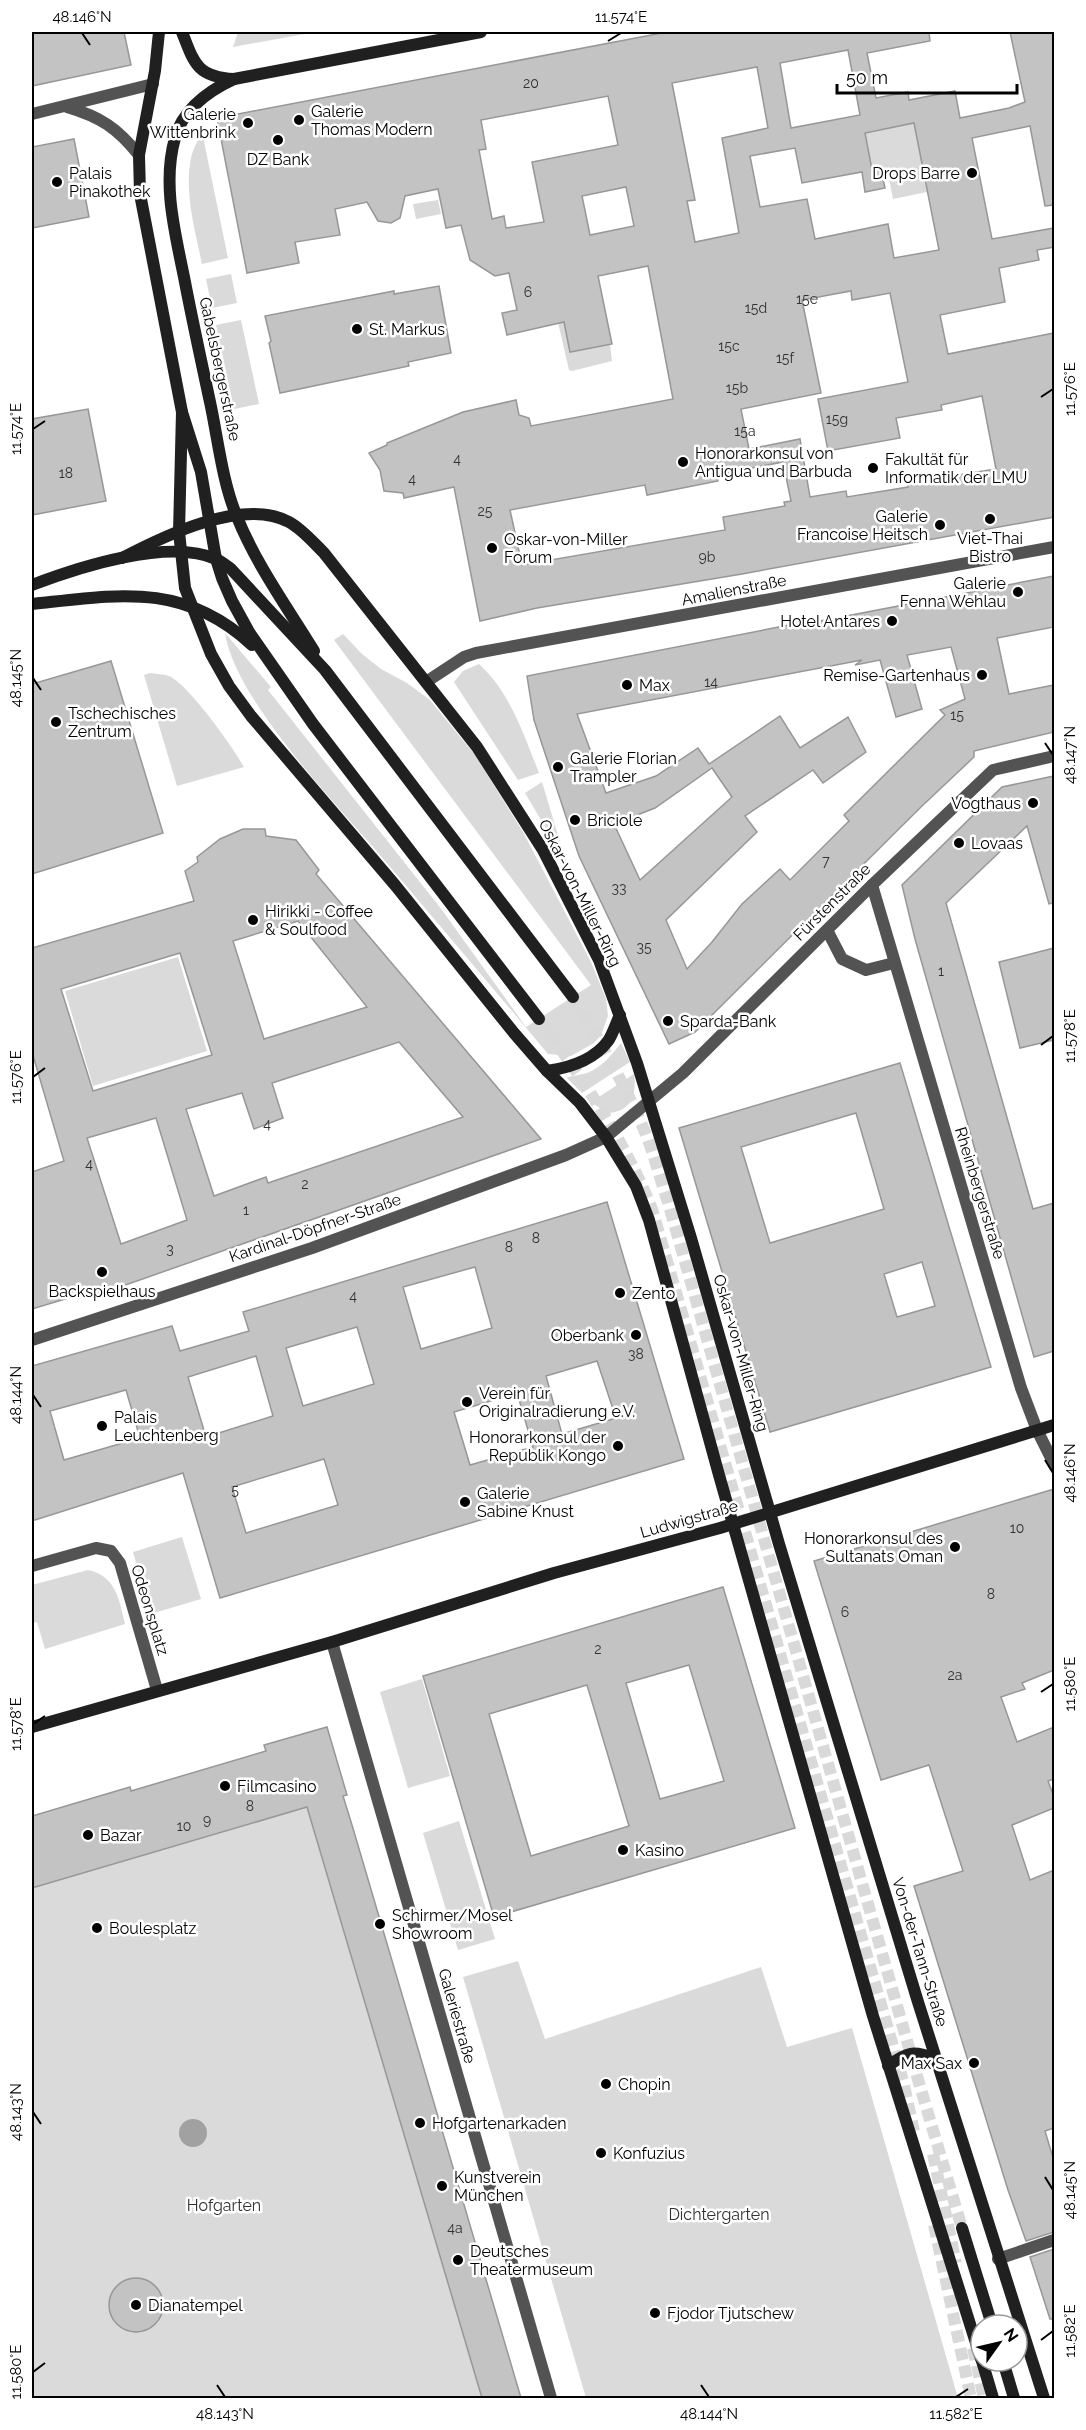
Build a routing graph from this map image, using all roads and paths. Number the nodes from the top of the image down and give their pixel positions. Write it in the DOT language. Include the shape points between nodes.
graph roads {
  1 [pos="159,32"];
  2 [pos="182,32"];
  3 [pos="482,32"];
  4 [pos="234,79"];
  5 [pos="153,84"];
  6 [pos="66,107"];
  7 [pos="32,114"];
  8 [pos="139,155"];
  9 [pos="182,412"];
  10 [pos="236,515"];
  11 [pos="209,523"];
  12 [pos="179,532"];
  13 [pos="1054,547"];
  14 [pos="180,553"];
  15 [pos="122,558"];
  16 [pos="216,559"];
  17 [pos="32,585"];
  18 [pos="32,604"];
  19 [pos="193,607"];
  20 [pos="264,656"];
  21 [pos="325,670"];
  22 [pos="426,682"];
  23 [pos="1054,756"];
  24 [pos="872,885"];
  25 [pos="827,930"];
  26 [pos="894,963"];
  27 [pos="573,997"];
  28 [pos="620,1015"];
  29 [pos="539,1019"];
  30 [pos="547,1071"];
  31 [pos="649,1102"];
  32 [pos="606,1137"];
  33 [pos="32,1340"];
  34 [pos="1054,1425"];
  35 [pos="1037,1430"];
  36 [pos="1054,1464"];
  37 [pos="770,1513"];
  38 [pos="733,1524"];
  39 [pos="32,1566"];
  40 [pos="332,1641"];
  41 [pos="157,1690"];
  42 [pos="32,1728"];
  43 [pos="936,2059"];
  44 [pos="888,2066"];
  45 [pos="962,2228"];
  46 [pos="1054,2240"];
  47 [pos="998,2259"];
  48 [pos="988,2313"];
  49 [pos="969,2322"];
  50 [pos="985,2373"];
  51 [pos="1007,2373"];
  52 [pos="551,2398"];
  53 [pos="993,2398"];
  54 [pos="1014,2398"];
  55 [pos="1044,2398"];
  1 -- 5 [label="main road"];
  2 -- 4 [label="main road" via="194,62 207,75"];
  3 -- 4 [label="main road"];
  4 -- 10 [label="main road, Gabelsbergerstraße" via="205,96 185,116 175,138 170,183 171,212 183,275"];
  5 -- 6 [label="street"];
  5 -- 8 [label="main road"];
  6 -- 7 [label="street"];
  6 -- 8 [label="street" via="111,126"];
  8 -- 9 [label="main road" via="140,194"];
  9 -- 11 [label="main road" via="201,472"];
  9 -- 12 [label="main road"];
  10 -- 11 [label="main road, Oskar-von-Miller-Ring"];
  10 -- 21 [label="main road, Gabelsbergerstraße"];
  10 -- 22 [label="main road, Oskar-von-Miller-Ring" via="262,514 287,520 306,535"];
  11 -- 12 [label="main road, Oskar-von-Miller-Ring"];
  11 -- 16 [label="main road"];
  12 -- 14 [label="main road"];
  12 -- 15 [label="main road, Oskar-von-Miller-Ring"];
  13 -- 22 [label="street, Amalienstraße" via="476,653"];
  14 -- 15 [label="main road, Oskar-von-Miller-Ring"];
  14 -- 16 [label="main road, Oskar-von-Miller-Ring"];
  14 -- 19 [label="main road" via="185,588"];
  15 -- 17 [label="main road, Oskar-von-Miller-Ring"];
  16 -- 20 [label="main road" via="232,601"];
  16 -- 21 [label="main road, Oskar-von-Miller-Ring" via="246,583"];
  18 -- 19 [label="main road" via="123,594"];
  19 -- 20 [label="main road" via="226,624"];
  19 -- 30 [label="main road" via="211,654 250,716"];
  20 -- 29 [label="main road"];
  21 -- 27 [label="main road, Oskar-von-Miller-Ring"];
  22 -- 28 [label="main road, Oskar-von-Miller-Ring" via="477,747 543,850 599,960"];
  23 -- 24 [label="street, Fürstenstraße" via="993,770"];
  24 -- 25 [label="street, Fürstenstraße"];
  24 -- 26 [label="street, Rheinbergerstraße"];
  25 -- 26 [label="street" via="842,959 866,970"];
  25 -- 31 [label="street, Fürstenstraße"];
  26 -- 35 [label="street, Rheinbergerstraße" via="1021,1388"];
  28 -- 30 [label="main road" via="608,1042 589,1057 568,1068"];
  28 -- 31 [label="main road, Oskar-von-Miller-Ring"];
  30 -- 32 [label="main road" via="580,1103"];
  31 -- 32 [label="street, Fürstenstraße"];
  31 -- 37 [label="main road, Oskar-von-Miller-Ring"];
  32 -- 33 [label="street, Kardinal-Döpfner-Straße" via="312,1248"];
  32 -- 38 [label="main road" via="636,1186 649,1220"];
  34 -- 35 [label="main road, Ludwigstraße"];
  35 -- 36 [label="street, Rheinbergerstraße"];
  35 -- 37 [label="main road, Ludwigstraße"];
  37 -- 38 [label="main road, Ludwigstraße"];
  37 -- 43 [label="main road, Von-der-Tann-Straße"];
  38 -- 40 [label="main road, Ludwigstraße" via="554,1573"];
  38 -- 44 [label="main road"];
  39 -- 41 [label="street, Odeonsplatz" via="96,1548 111,1551 120,1563"];
  40 -- 41 [label="main road"];
  40 -- 52 [label="street, Galeriestraße"];
  41 -- 42 [label="main road"];
  43 -- 44 [label="main road" via="918,2051"];
  43 -- 47 [label="main road, Von-der-Tann-Straße"];
  44 -- 49 [label="main road"];
  45 -- 48 [label="main road"];
  46 -- 47 [label="street"];
  47 -- 55 [label="main road, Von-der-Tann-Straße"];
  50 -- 53 [label="main road"];
  51 -- 54 [label="main road"];
}
